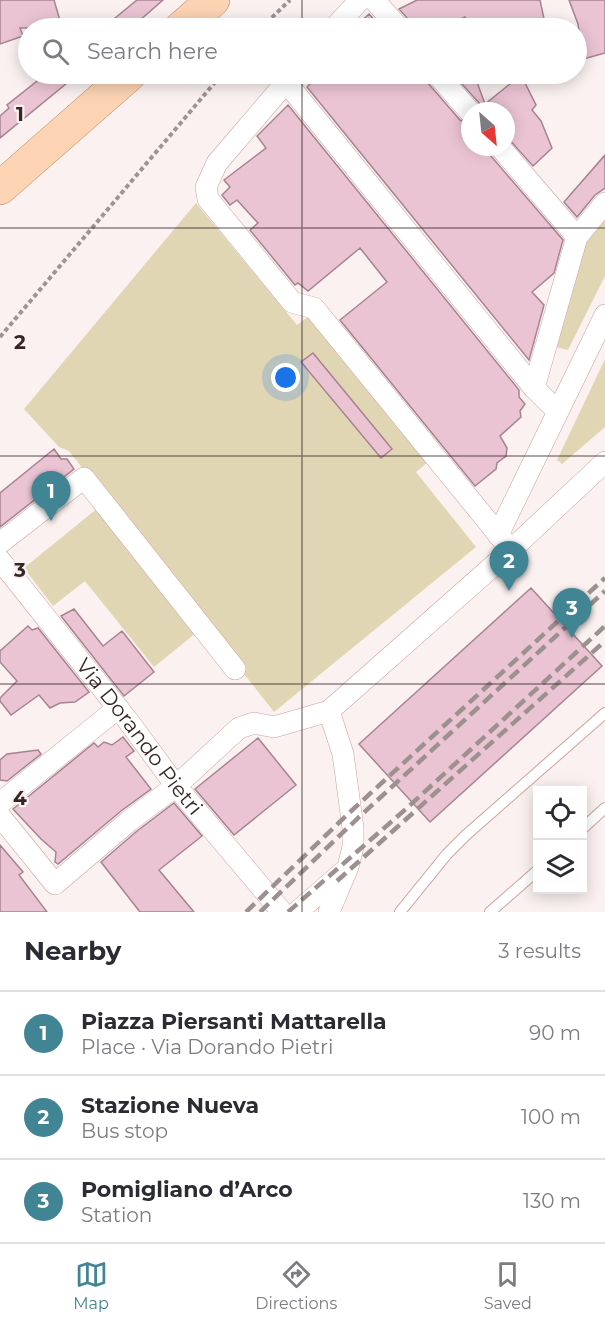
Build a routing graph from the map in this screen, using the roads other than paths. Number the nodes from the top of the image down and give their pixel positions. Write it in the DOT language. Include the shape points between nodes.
graph roads {
  1 [pos="360,0"];
  2 [pos="374,0"];
  3 [pos="221,12"];
  4 [pos="206,18"];
  5 [pos="343,18"];
  6 [pos="390,18"];
  7 [pos="119,84"];
  8 [pos="285,84"];
  9 [pos="295,84"];
  10 [pos="446,84"];
  11 [pos="461,102"];
  12 [pos="508,156"];
  13 [pos="0,188"];
  14 [pos="605,203"];
  15 [pos="577,237"];
  16 [pos="605,315"];
  17 [pos="534,388"];
  18 [pos="557,411"];
  19 [pos="605,462"];
  20 [pos="505,542"];
  21 [pos="0,543"];
  22 [pos="0,560"];
  23 [pos="236,669"];
  24 [pos="118,708"];
  25 [pos="329,711"];
  26 [pos="605,713"];
  27 [pos="176,786"];
  28 [pos="0,803"];
  29 [pos="605,808"];
  30 [pos="0,816"];
  31 [pos="587,824"];
  32 [pos="349,861"];
  33 [pos="533,874"];
  34 [pos="282,912"];
  35 [pos="297,912"];
  36 [pos="328,912"];
  37 [pos="400,912"];
  38 [pos="490,912"];
  1 -- 5 [label="street"];
  2 -- 6 [label="street"];
  3 -- 4 [label="main road"];
  7 -- 13 [label="main road"];
  8 -- 20 [label="street" via="217,163 206,187 208,199 292,302 314,308"];
  9 -- 17 [label="street"];
  10 -- 11 [label="street"];
  12 -- 15 [label="street"];
  14 -- 15 [label="street"];
  15 -- 17 [label="street"];
  16 -- 18 [label="street"];
  17 -- 18 [label="street"];
  18 -- 20 [label="street"];
  19 -- 20 [label="street"];
  20 -- 25 [label="street"];
  21 -- 23 [label="street" via="84,478"];
  22 -- 24 [label="street, Via Dorando Pietri"];
  24 -- 27 [label="street, Via Dorando Pietri"];
  24 -- 28 [label="street"];
  25 -- 27 [label="street" via="274,727 254,723 239,728"];
  25 -- 32 [label="street" via="343,754 353,828"];
  26 -- 37 [label="lane" via="466,835"];
  27 -- 30 [label="street" via="55,884"];
  27 -- 34 [label="street, Via Dorando Pietri"];
  29 -- 31 [label="lane"];
  32 -- 35 [label="street" via="338,877"];
  32 -- 36 [label="street"];
  33 -- 38 [label="lane"];
}
